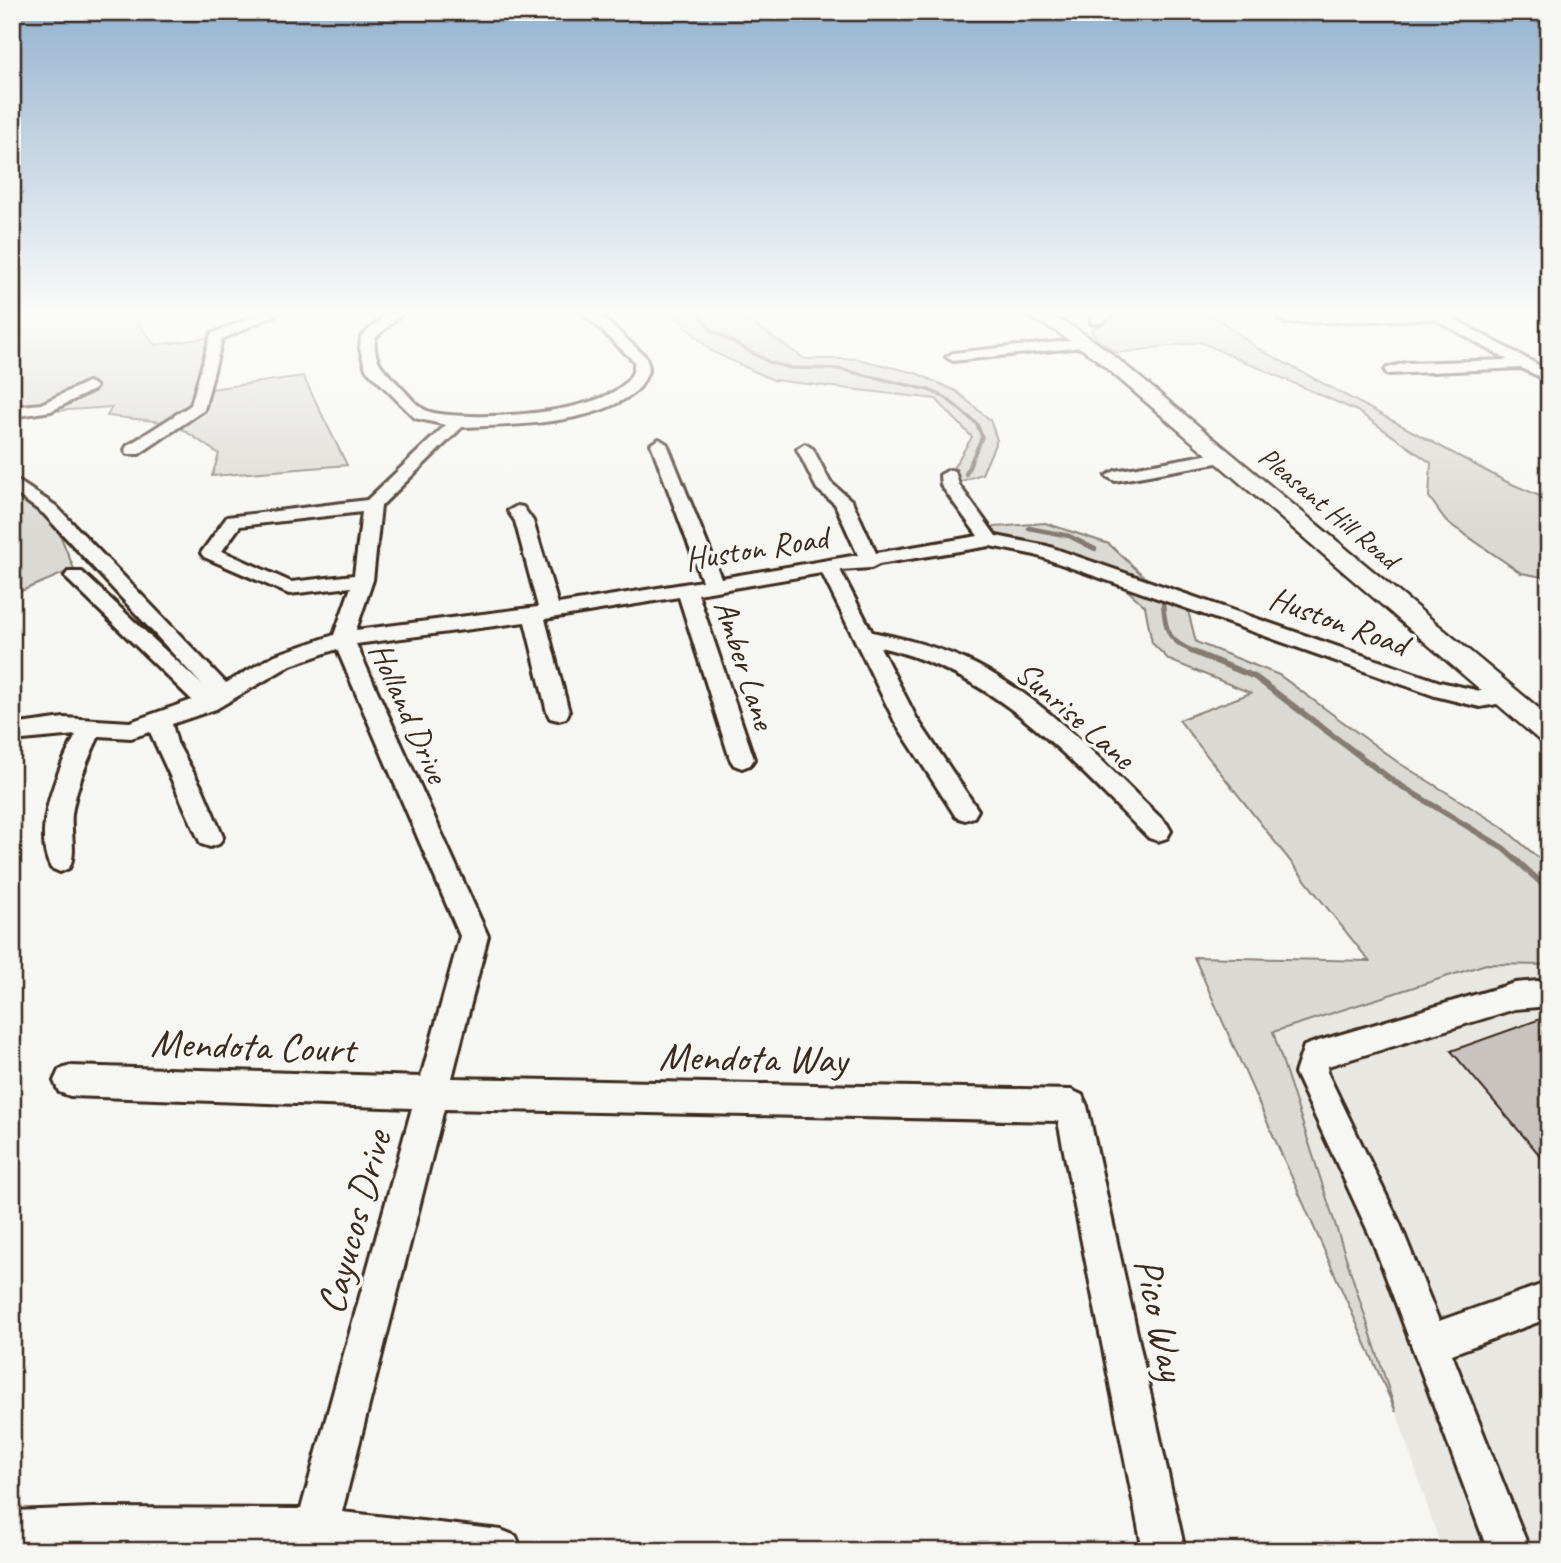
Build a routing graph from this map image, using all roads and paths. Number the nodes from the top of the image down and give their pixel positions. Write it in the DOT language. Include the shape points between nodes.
graph roads {
  1 [pos="203,386"];
  2 [pos="391,386"];
  3 [pos="631,386"];
  4 [pos="1137,386"];
  5 [pos="88,387"];
  6 [pos="12,412"];
  7 [pos="458,422"];
  8 [pos="659,444"];
  9 [pos="805,449"];
  10 [pos="133,450"];
  11 [pos="1222,457"];
  12 [pos="949,474"];
  13 [pos="1115,476"];
  14 [pos="12,482"];
  15 [pos="372,505"];
  16 [pos="517,511"];
  17 [pos="990,540"];
  18 [pos="871,562"];
  19 [pos="829,568"];
  20 [pos="75,576"];
  21 [pos="363,580"];
  22 [pos="713,583"];
  23 [pos="687,590"];
  24 [pos="542,613"];
  25 [pos="862,637"];
  26 [pos="343,639"];
  27 [pos="1506,696"];
  28 [pos="216,698"];
  29 [pos="558,712"];
  30 [pos="159,720"];
  31 [pos="91,729"];
  32 [pos="12,733"];
  33 [pos="1549,733"];
  34 [pos="743,760"];
  35 [pos="965,810"];
  36 [pos="1158,831"];
  37 [pos="210,837"];
  38 [pos="60,861"];
  39 [pos="474,936"];
  40 [pos="1549,993"];
  41 [pos="70,1081"];
  42 [pos="433,1093"];
  43 [pos="1071,1106"];
  44 [pos="1549,1300"];
  45 [pos="1429,1344"];
  46 [pos="316,1530"];
  47 [pos="12,1532"];
  48 [pos="88,1540"];
  49 [pos="501,1551"];
  50 [pos="1164,1551"];
  51 [pos="1509,1551"];
  1 -- 10 [label="street" via="198,407"];
  2 -- 7 [label="street" via="421,415"];
  3 -- 7 [label="street" via="603,403 525,420"];
  4 -- 11 [label="main road, Pleasant Hill Road"];
  5 -- 6 [label="street" via="45,408"];
  7 -- 15 [label="street"];
  8 -- 22 [label="street"];
  9 -- 18 [label="street" via="823,485 843,501"];
  11 -- 13 [label="street"];
  11 -- 27 [label="main road, Pleasant Hill Road"];
  12 -- 17 [label="street" via="950,485"];
  14 -- 28 [label="street" via="50,510"];
  15 -- 21 [label="street, Holland Drive"];
  15 -- 21 [label="street" via="234,521 211,553 289,587"];
  16 -- 24 [label="street" via="524,521"];
  17 -- 18 [label="street, Huston Road"];
  17 -- 27 [label="street, Huston Road" via="1040,550 1435,688 1480,699"];
  18 -- 19 [label="street, Huston Road"];
  19 -- 22 [label="street, Huston Road"];
  19 -- 25 [label="street"];
  20 -- 28 [label="street"];
  21 -- 26 [label="street, Holland Drive"];
  22 -- 23 [label="street, Huston Road"];
  23 -- 24 [label="street, Huston Road"];
  23 -- 34 [label="street, Amber Lane"];
  24 -- 26 [label="street, Huston Road"];
  24 -- 29 [label="street"];
  25 -- 35 [label="street" via="906,722"];
  25 -- 36 [label="street, Sunrise Lane" via="944,660 994,684"];
  26 -- 28 [label="street, Huston Road" via="283,660"];
  26 -- 39 [label="street, Holland Drive"];
  27 -- 33 [label="main road, Pleasant Hill Road"];
  28 -- 30 [label="street, Huston Road"];
  30 -- 31 [label="street, Huston Road" via="131,730"];
  30 -- 37 [label="street" via="165,743"];
  31 -- 32 [label="street, Huston Road" via="64,726"];
  31 -- 38 [label="street" via="72,764 55,840"];
  39 -- 42 [label="street, Cayucos Drive"];
  40 -- 45 [label="street" via="1515,996 1315,1056 1311,1073 1388,1236"];
  41 -- 42 [label="street, Mendota Court"];
  42 -- 43 [label="street, Mendota Way"];
  42 -- 46 [label="street, Cayucos Drive"];
  43 -- 50 [label="street, Pico Way"];
  44 -- 45 [label="street"];
  45 -- 51 [label="street"];
  46 -- 48 [label="street"];
  46 -- 49 [label="street"];
  47 -- 48 [label="street"];
}
